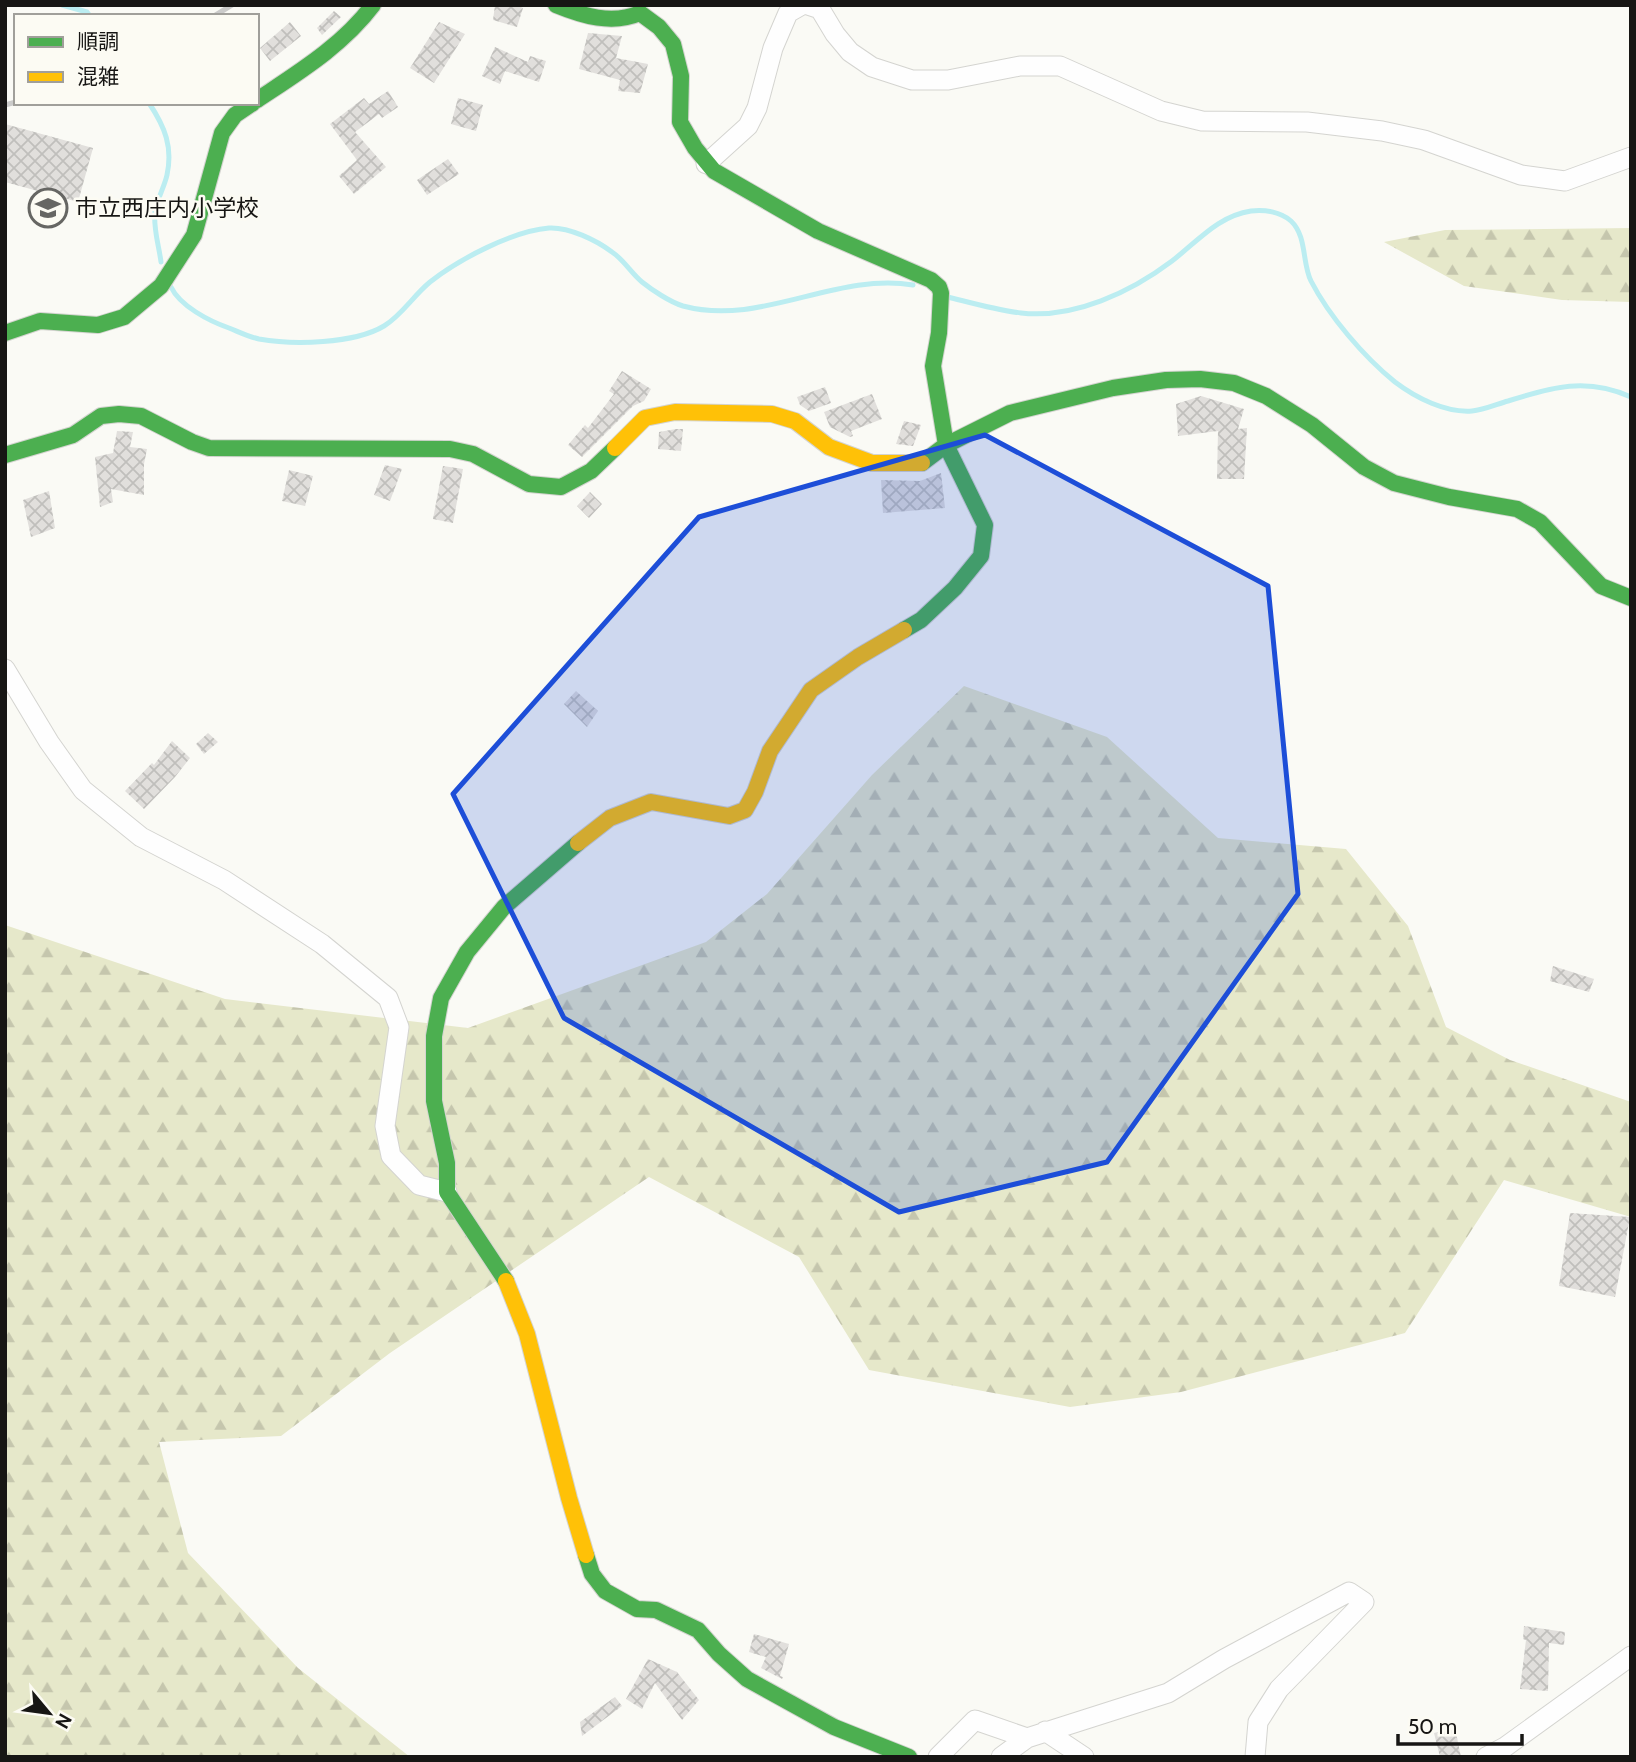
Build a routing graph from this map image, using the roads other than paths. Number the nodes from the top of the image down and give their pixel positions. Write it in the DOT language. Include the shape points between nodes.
graph roads {
  1 [pos="373,5"];
  2 [pos="556,5"];
  3 [pos="802,5"];
  4 [pos="808,5"];
  5 [pos="638,9"];
  6 [pos="259,99"];
  7 [pos="250,105"];
  8 [pos="1631,157"];
  9 [pos="706,163"];
  10 [pos="5,333"];
  11 [pos="946,445"];
  12 [pos="5,455"];
  13 [pos="1631,598"];
  14 [pos="5,669"];
  15 [pos="447,1192"];
  16 [pos="1631,1657"];
  17 [pos="1036,1734"];
  18 [pos="909,1757"];
  19 [pos="938,1757"];
  20 [pos="1001,1757"];
  21 [pos="1084,1757"];
  22 [pos="1255,1757"];
  23 [pos="1486,1757"];
  1 -- 6 [label="street" via="341,42"];
  2 -- 5 [label="street" via="581,15 628,20"];
  3 -- 9 [label="street" via="788,13 773,48 758,108 748,125"];
  4 -- 8 [label="street" via="820,9 850,52 872,67 912,80 1060,65 1161,111 1202,121 1307,122 1382,131 1424,140 1521,176 1565,181"];
  5 -- 9 [label="street" via="672,39 682,76 679,120"];
  7 -- 10 [label="street" via="222,133 194,235 161,286 124,317 98,325 40,321"];
  9 -- 11 [label="street" via="809,226 939,287 940,325 933,366"];
  11 -- 12 [label="street" via="920,464 873,463 829,447 795,421 772,414 675,412 645,418 591,471 561,487 547,487 529,484 473,454 450,449 209,448 141,416 119,414 100,416 72,435"];
  11 -- 13 [label="street" via="1010,413 1113,388 1166,380 1234,383 1266,396 1312,425 1364,467 1394,483 1517,509 1541,522 1601,586"];
  11 -- 15 [label="street" via="985,526 981,556 955,588 921,620 811,690 771,751 745,810 729,816 651,802 610,818 504,907 467,953 441,998 434,1036 433,1101 447,1163"];
  14 -- 15 [label="street" via="83,790 141,837 224,880 322,944 388,998 399,1027 385,1126 391,1156 419,1185"];
  15 -- 18 [label="street" via="503,1273 518,1310 592,1574 605,1591 637,1609 656,1610 698,1630 747,1679 834,1727"];
  16 -- 23 [label="street"];
  17 -- 19 [label="street" via="975,1720"];
  17 -- 20 [label="street"];
  17 -- 21 [label="street"];
  17 -- 22 [label="street" via="1168,1693 1349,1592 1364,1602 1279,1689 1258,1722"];
}
